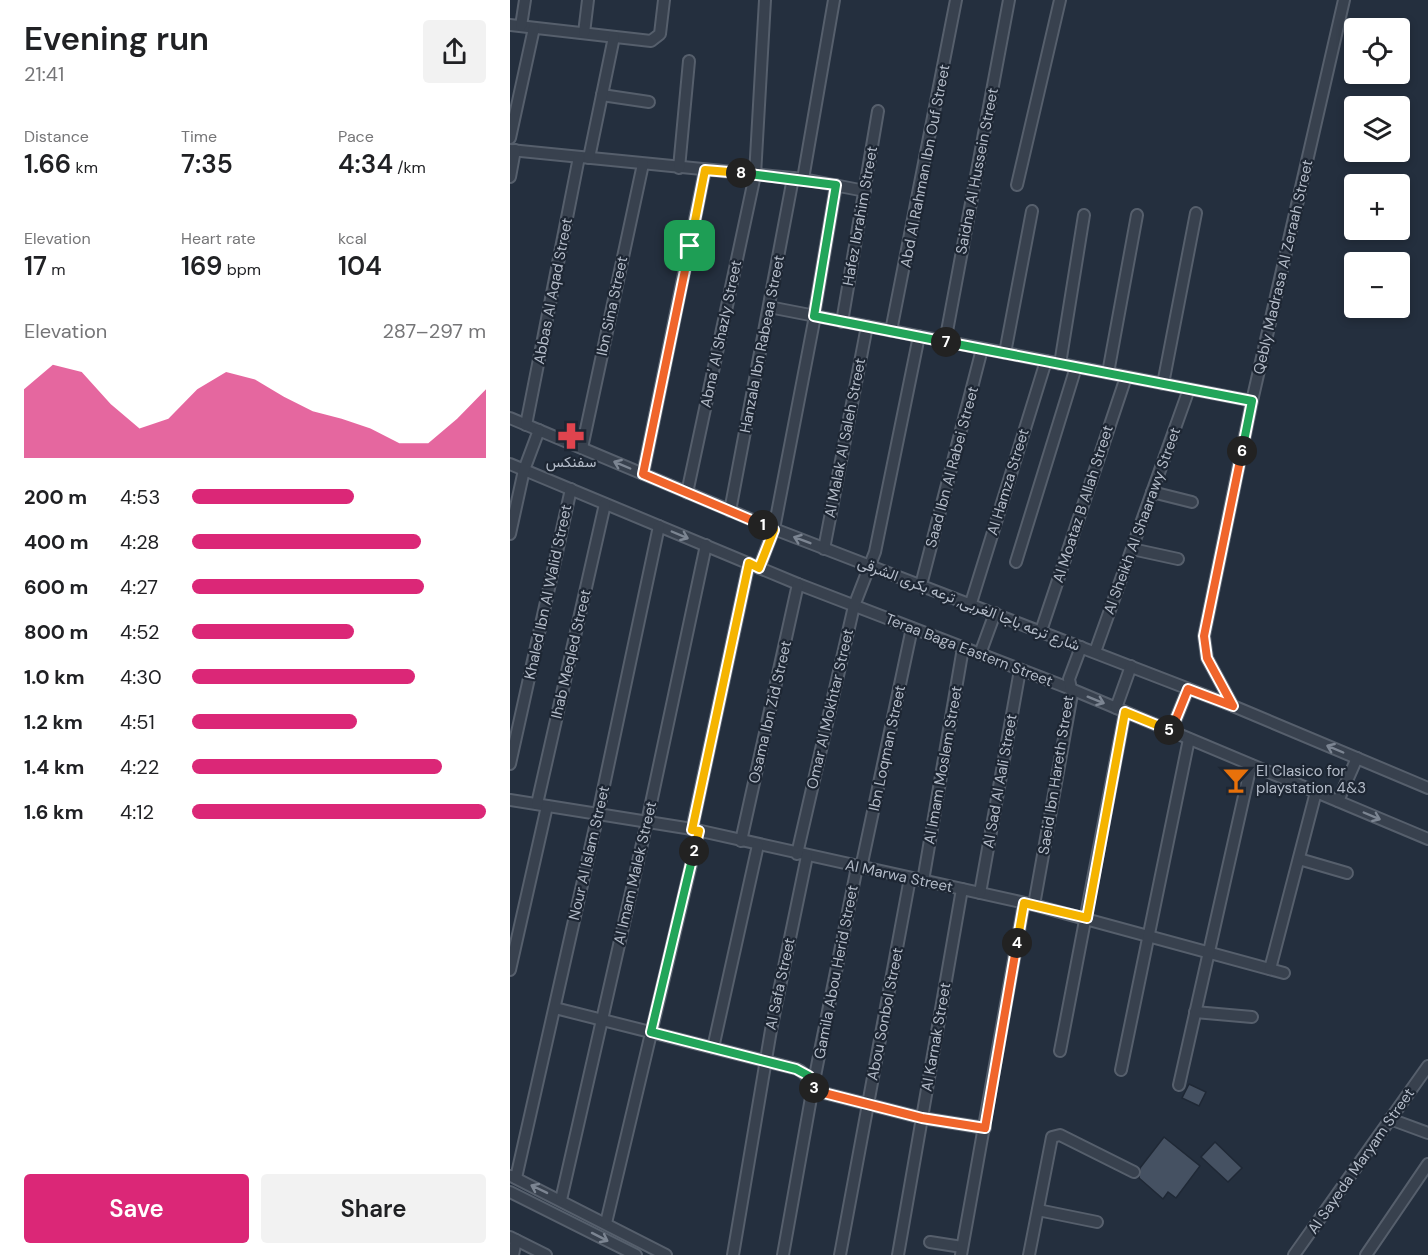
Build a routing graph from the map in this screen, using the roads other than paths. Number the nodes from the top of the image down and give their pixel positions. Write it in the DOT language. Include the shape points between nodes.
graph roads {
  1 [pos="525,0"];
  2 [pos="588,0"];
  3 [pos="664,0"];
  4 [pos="765,0"];
  5 [pos="834,0"];
  6 [pos="956,0"];
  7 [pos="1009,0"];
  8 [pos="1060,0"];
  9 [pos="1344,0"];
  10 [pos="515,26"];
  11 [pos="534,28"];
  12 [pos="584,33"];
  13 [pos="614,37"];
  14 [pos="689,61"];
  15 [pos="602,95"];
  16 [pos="649,102"];
  17 [pos="878,111"];
  18 [pos="510,138"];
  19 [pos="512,150"];
  20 [pos="584,158"];
  21 [pos="643,164"];
  22 [pos="679,168"];
  23 [pos="705,170"];
  24 [pos="755,174"];
  25 [pos="510,177"];
  26 [pos="798,178"];
  27 [pos="836,185"];
  28 [pos="1017,185"];
  29 [pos="865,191"];
  30 [pos="1032,211"];
  31 [pos="1196,213"];
  32 [pos="1084,215"];
  33 [pos="1137,215"];
  34 [pos="769,307"];
  35 [pos="814,316"];
  36 [pos="842,322"];
  37 [pos="867,327"];
  38 [pos="891,331"];
  39 [pos="919,336"];
  40 [pos="945,342"];
  41 [pos="982,349"];
  42 [pos="1005,353"];
  43 [pos="1046,361"];
  44 [pos="1060,364"];
  45 [pos="1076,367"];
  46 [pos="1108,373"];
  47 [pos="1126,377"];
  48 [pos="1163,384"];
  49 [pos="1189,389"];
  50 [pos="1252,401"];
  51 [pos="510,418"];
  52 [pos="526,425"];
  53 [pos="539,430"];
  54 [pos="582,448"];
  55 [pos="510,464"];
  56 [pos="524,470"];
  57 [pos="643,474"];
  58 [pos="571,489"];
  59 [pos="1152,492"];
  60 [pos="687,493"];
  61 [pos="1192,502"];
  62 [pos="605,504"];
  63 [pos="730,511"];
  64 [pos="659,526"];
  65 [pos="774,530"];
  66 [pos="510,534"];
  67 [pos="706,545"];
  68 [pos="824,549"];
  69 [pos="1132,549"];
  70 [pos="1178,559"];
  71 [pos="1016,562"];
  72 [pos="754,566"];
  73 [pos="868,566"];
  74 [pos="798,584"];
  75 [pos="921,585"];
  76 [pos="971,603"];
  77 [pos="854,606"];
  78 [pos="995,613"];
  79 [pos="912,628"];
  80 [pos="1041,631"];
  81 [pos="1081,647"];
  82 [pos="963,648"];
  83 [pos="1095,652"];
  84 [pos="980,654"];
  85 [pos="1131,666"];
  86 [pos="1020,670"];
  87 [pos="1071,689"];
  88 [pos="1188,689"];
  89 [pos="1233,706"];
  90 [pos="1121,710"];
  91 [pos="1171,731"];
  92 [pos="1189,739"];
  93 [pos="1357,758"];
  94 [pos="510,764"];
  95 [pos="1251,765"];
  96 [pos="1428,788"];
  97 [pos="1316,792"];
  98 [pos="510,800"];
  99 [pos="1338,801"];
  100 [pos="542,805"];
  101 [pos="598,814"];
  102 [pos="647,822"];
  103 [pos="696,830"];
  104 [pos="1428,839"];
  105 [pos="741,841"];
  106 [pos="758,845"];
  107 [pos="802,855"];
  108 [pos="1299,859"];
  109 [pos="859,867"];
  110 [pos="1347,873"];
  111 [pos="910,878"];
  112 [pos="923,881"];
  113 [pos="962,890"];
  114 [pos="980,893"];
  115 [pos="1029,904"];
  116 [pos="1087,918"];
  117 [pos="1149,935"];
  118 [pos="1209,951"];
  119 [pos="1270,969"];
  120 [pos="510,970"];
  121 [pos="1284,973"];
  122 [pos="555,1008"];
  123 [pos="1195,1012"];
  124 [pos="1252,1017"];
  125 [pos="602,1020"];
  126 [pos="651,1032"];
  127 [pos="713,1048"];
  128 [pos="1060,1051"];
  129 [pos="767,1061"];
  130 [pos="1428,1066"];
  131 [pos="1121,1070"];
  132 [pos="1179,1084"];
  133 [pos="814,1088"];
  134 [pos="868,1104"];
  135 [pos="922,1118"];
  136 [pos="1390,1119"];
  137 [pos="985,1128"];
  138 [pos="1428,1133"];
  139 [pos="1428,1164"];
  140 [pos="1134,1172"];
  141 [pos="513,1177"];
  142 [pos="510,1192"];
  143 [pos="561,1200"];
  144 [pos="1038,1210"];
  145 [pos="606,1222"];
  146 [pos="1096,1222"];
  147 [pos="513,1238"];
  148 [pos="930,1242"];
  149 [pos="647,1244"];
  150 [pos="962,1251"];
  151 [pos="513,1255"];
  152 [pos="546,1255"];
  153 [pos="636,1255"];
  154 [pos="641,1255"];
  155 [pos="666,1255"];
  156 [pos="733,1255"];
  157 [pos="783,1255"];
  158 [pos="840,1255"];
  159 [pos="898,1255"];
  160 [pos="1029,1255"];
  161 [pos="1294,1255"];
  162 [pos="1366,1255"];
  1 -- 10 [label="street"];
  2 -- 12 [label="street"];
  3 -- 13 [label="street" via="660,34 651,41"];
  4 -- 24 [label="street, Abna' Al Shazly Street"];
  5 -- 26 [label="street, Hanzala Ibn Rabeaa Street"];
  6 -- 38 [label="street, Abd Al Rahman Ibn Ouf Street"];
  7 -- 40 [label="street, Saidna Al Hussein Street"];
  8 -- 28 [label="street"];
  9 -- 50 [label="street, Qebly Madrasa Al Zeraah Street"];
  10 -- 11 [label="street"];
  11 -- 12 [label="street"];
  11 -- 18 [label="street"];
  12 -- 13 [label="street"];
  13 -- 15 [label="street, Abbas Al Aqad Street"];
  14 -- 22 [label="street"];
  15 -- 16 [label="street"];
  15 -- 20 [label="street, Abbas Al Aqad Street"];
  17 -- 29 [label="street, Hafez Ibrahim Street"];
  19 -- 20 [label="street"];
  19 -- 25 [label="street"];
  20 -- 21 [label="street"];
  20 -- 52 [label="street, Abbas Al Aqad Street"];
  21 -- 22 [label="street"];
  21 -- 54 [label="street, Ibn Sina Street"];
  22 -- 23 [label="street"];
  23 -- 24 [label="street"];
  23 -- 57 [label="street"];
  24 -- 26 [label="street"];
  24 -- 60 [label="street, Abna' Al Shazly Street"];
  26 -- 27 [label="street"];
  26 -- 34 [label="street, Hanzala Ibn Rabeaa Street"];
  27 -- 29 [label="street"];
  27 -- 35 [label="street"];
  29 -- 36 [label="street, Hafez Ibrahim Street"];
  30 -- 42 [label="street"];
  31 -- 48 [label="street"];
  32 -- 44 [label="street"];
  33 -- 46 [label="street"];
  34 -- 35 [label="street"];
  34 -- 63 [label="street, Hanzala Ibn Rabeaa Street"];
  35 -- 36 [label="street"];
  35 -- 65 [label="street"];
  36 -- 37 [label="street"];
  37 -- 38 [label="street"];
  37 -- 68 [label="street, Al Malak Al Saleh Street"];
  38 -- 39 [label="street"];
  39 -- 40 [label="street"];
  39 -- 73 [label="street, Omar Al Mokhtar Street" via="875,552"];
  40 -- 41 [label="street"];
  41 -- 42 [label="street"];
  41 -- 75 [label="street, Saad Ibn Al Rabei Street"];
  42 -- 43 [label="street"];
  43 -- 44 [label="street"];
  43 -- 76 [label="street, Al Hamza Street"];
  44 -- 45 [label="street"];
  45 -- 46 [label="street"];
  45 -- 71 [label="street"];
  46 -- 47 [label="street"];
  47 -- 48 [label="street"];
  47 -- 80 [label="street, Al Moataz B Allah Street"];
  48 -- 49 [label="street"];
  49 -- 50 [label="street"];
  49 -- 59 [label="street, Al Sheikh Al Shaarawy Street"];
  50 -- 89 [label="street, Qebly Madrasa Al Zeraah Street" via="1204,636 1207,658"];
  51 -- 52 [label="street, شارع ترعه باجا الغربى, ترعه بكرى الشرقى"];
  52 -- 53 [label="street, شارع ترعه باجا الغربى, ترعه بكرى الشرقى"];
  53 -- 54 [label="street, شارع ترعه باجا الغربى, ترعه بكرى الشرقى"];
  53 -- 56 [label="street"];
  57 -- 54 [label="street, شارع ترعه باجا الغربى, ترعه بكرى الشرقى, one-way"];
  55 -- 56 [label="street, Teraa Baga Eastern Street"];
  56 -- 58 [label="street, Teraa Baga Eastern Street"];
  56 -- 66 [label="street"];
  57 -- 60 [label="street, شارع ترعه باجا الغربى, ترعه بكرى الشرقى"];
  58 -- 62 [label="street, Teraa Baga Eastern Street"];
  58 -- 94 [label="street, Khaled Ibn Al Walid Street"];
  59 -- 61 [label="street"];
  59 -- 69 [label="street, Al Sheikh Al Shaarawy Street"];
  60 -- 63 [label="street, شارع ترعه باجا الغربى, ترعه بكرى الشرقى"];
  62 -- 64 [label="street, Teraa Baga Eastern Street"];
  62 -- 100 [label="street, Ihab Meqled Street"];
  63 -- 65 [label="street, شارع ترعه باجا الغربى, ترعه بكرى الشرقى"];
  64 -- 67 [label="street, Teraa Baga Eastern Street, one-way"];
  64 -- 101 [label="street, Nour Al Islam Street"];
  68 -- 65 [label="street, شارع ترعه باجا الغربى, ترعه بكرى الشرقى, one-way"];
  65 -- 72 [label="street"];
  67 -- 72 [label="street, Teraa Baga Eastern Street"];
  67 -- 102 [label="street, Al Imam Malek Street"];
  68 -- 73 [label="street, شارع ترعه باجا الغربى, ترعه بكرى الشرقى"];
  69 -- 70 [label="street"];
  69 -- 83 [label="street, Al Sheikh Al Shaarawy Street"];
  72 -- 74 [label="street, Teraa Baga Eastern Street"];
  72 -- 103 [label="street"];
  73 -- 75 [label="street, شارع ترعه باجا الغربى, ترعه بكرى الشرقى"];
  73 -- 77 [label="street, Omar Al Mokhtar Street"];
  74 -- 77 [label="street, Teraa Baga Eastern Street"];
  74 -- 105 [label="street, Osama Ibn Zid Street"];
  75 -- 76 [label="street, شارع ترعه باجا الغربى, ترعه بكرى الشرقى"];
  76 -- 78 [label="street, شارع ترعه باجا الغربى, ترعه بكرى الشرقى"];
  77 -- 79 [label="street, Teraa Baga Eastern Street"];
  77 -- 107 [label="street, Omar Al Mokhtar Street"];
  78 -- 80 [label="street, شارع ترعه باجا الغربى, ترعه بكرى الشرقى"];
  78 -- 84 [label="street"];
  79 -- 82 [label="street, Teraa Baga Eastern Street"];
  79 -- 109 [label="street, Ibn Loqman Street"];
  80 -- 81 [label="street, شارع ترعه باجا الغربى, ترعه بكرى الشرقى"];
  81 -- 83 [label="street, شارع ترعه باجا الغربى, ترعه بكرى الشرقى"];
  81 -- 87 [label="street, Saeid Ibn Hareth Street" via="1069,679"];
  82 -- 84 [label="street, Teraa Baga Eastern Street"];
  82 -- 112 [label="street, Al Imam Moslem Street"];
  83 -- 85 [label="street, شارع ترعه باجا الغربى, ترعه بكرى الشرقى"];
  84 -- 86 [label="street, Teraa Baga Eastern Street"];
  85 -- 88 [label="street, شارع ترعه باجا الغربى, ترعه بكرى الشرقى"];
  85 -- 90 [label="street"];
  86 -- 87 [label="street, Teraa Baga Eastern Street"];
  86 -- 114 [label="street, Al Sad Al Aali Street"];
  87 -- 90 [label="street, Teraa Baga Eastern Street, one-way"];
  87 -- 115 [label="street, Saeid Ibn Hareth Street"];
  88 -- 89 [label="street, شارع ترعه باجا الغربى, ترعه بكرى الشرقى"];
  88 -- 91 [label="street"];
  93 -- 89 [label="street, شارع ترعه باجا الغربى, ترعه بكرى الشرقى, one-way"];
  90 -- 91 [label="street, Teraa Baga Eastern Street"];
  90 -- 116 [label="street"];
  91 -- 92 [label="street, Teraa Baga Eastern Street"];
  92 -- 95 [label="street, Teraa Baga Eastern Street"];
  92 -- 117 [label="street"];
  93 -- 96 [label="street, شارع ترعه باجا الغربى, ترعه بكرى الشرقى"];
  93 -- 99 [label="street"];
  95 -- 97 [label="street, Teraa Baga Eastern Street"];
  95 -- 118 [label="street"];
  97 -- 99 [label="street, Teraa Baga Eastern Street"];
  97 -- 108 [label="street"];
  98 -- 100 [label="street, Al Marwa Street"];
  99 -- 104 [label="street, Teraa Baga Eastern Street, one-way"];
  100 -- 101 [label="street, Al Marwa Street"];
  100 -- 120 [label="street, Ihab Meqled Street"];
  101 -- 102 [label="street, Al Marwa Street"];
  101 -- 122 [label="street, Nour Al Islam Street"];
  102 -- 103 [label="street, Al Marwa Street"];
  102 -- 125 [label="street, Al Imam Malek Street"];
  103 -- 105 [label="street, Al Marwa Street"];
  103 -- 126 [label="street"];
  105 -- 106 [label="street, Al Marwa Street"];
  106 -- 107 [label="street, Al Marwa Street"];
  106 -- 127 [label="street"];
  107 -- 109 [label="street, Al Marwa Street"];
  107 -- 129 [label="street, Al Safa Street"];
  108 -- 110 [label="street"];
  108 -- 119 [label="street"];
  109 -- 111 [label="street, Al Marwa Street"];
  109 -- 133 [label="street, Gamila Abou Herid Street"];
  111 -- 112 [label="street, Al Marwa Street"];
  111 -- 134 [label="street, Abou Sonbol Street"];
  112 -- 113 [label="street, Al Marwa Street"];
  113 -- 114 [label="street, Al Marwa Street"];
  113 -- 135 [label="street, Al Karnak Street"];
  114 -- 115 [label="street, Al Marwa Street"];
  115 -- 116 [label="street, Al Marwa Street"];
  115 -- 137 [label="street, Saeid Ibn Hareth Street"];
  116 -- 117 [label="street, Al Marwa Street"];
  116 -- 128 [label="street"];
  117 -- 118 [label="street, Al Marwa Street"];
  117 -- 131 [label="street"];
  118 -- 119 [label="street, Al Marwa Street"];
  118 -- 123 [label="street"];
  119 -- 121 [label="street, Al Marwa Street"];
  122 -- 125 [label="street"];
  122 -- 141 [label="street, Nour Al Islam Street"];
  123 -- 124 [label="street"];
  123 -- 132 [label="street"];
  125 -- 126 [label="street"];
  125 -- 143 [label="street, Al Imam Malek Street"];
  126 -- 127 [label="street"];
  126 -- 145 [label="street"];
  127 -- 129 [label="street"];
  129 -- 133 [label="street" via="803,1071"];
  129 -- 156 [label="street, Al Safa Street"];
  130 -- 136 [label="street, Al Sayeda Maryam Street"];
  133 -- 134 [label="street"];
  133 -- 157 [label="street, Gamila Abou Herid Street"];
  134 -- 135 [label="street"];
  134 -- 158 [label="street, Abou Sonbol Street"];
  135 -- 137 [label="street"];
  135 -- 159 [label="street, Al Karnak Street"];
  136 -- 138 [label="street"];
  136 -- 161 [label="street, Al Sayeda Maryam Street"];
  137 -- 150 [label="street, Saeid Ibn Hareth Street"];
  139 -- 162 [label="street"];
  140 -- 144 [label="street" via="1055,1135 1050,1141"];
  143 -- 141 [label="street, one-way"];
  142 -- 153 [label="street, one-way"];
  143 -- 145 [label="street"];
  144 -- 146 [label="street"];
  144 -- 160 [label="street"];
  145 -- 149 [label="street"];
  147 -- 151 [label="street"];
  147 -- 152 [label="street"];
  148 -- 150 [label="street"];
  149 -- 154 [label="street"];
  149 -- 155 [label="street"];
}
